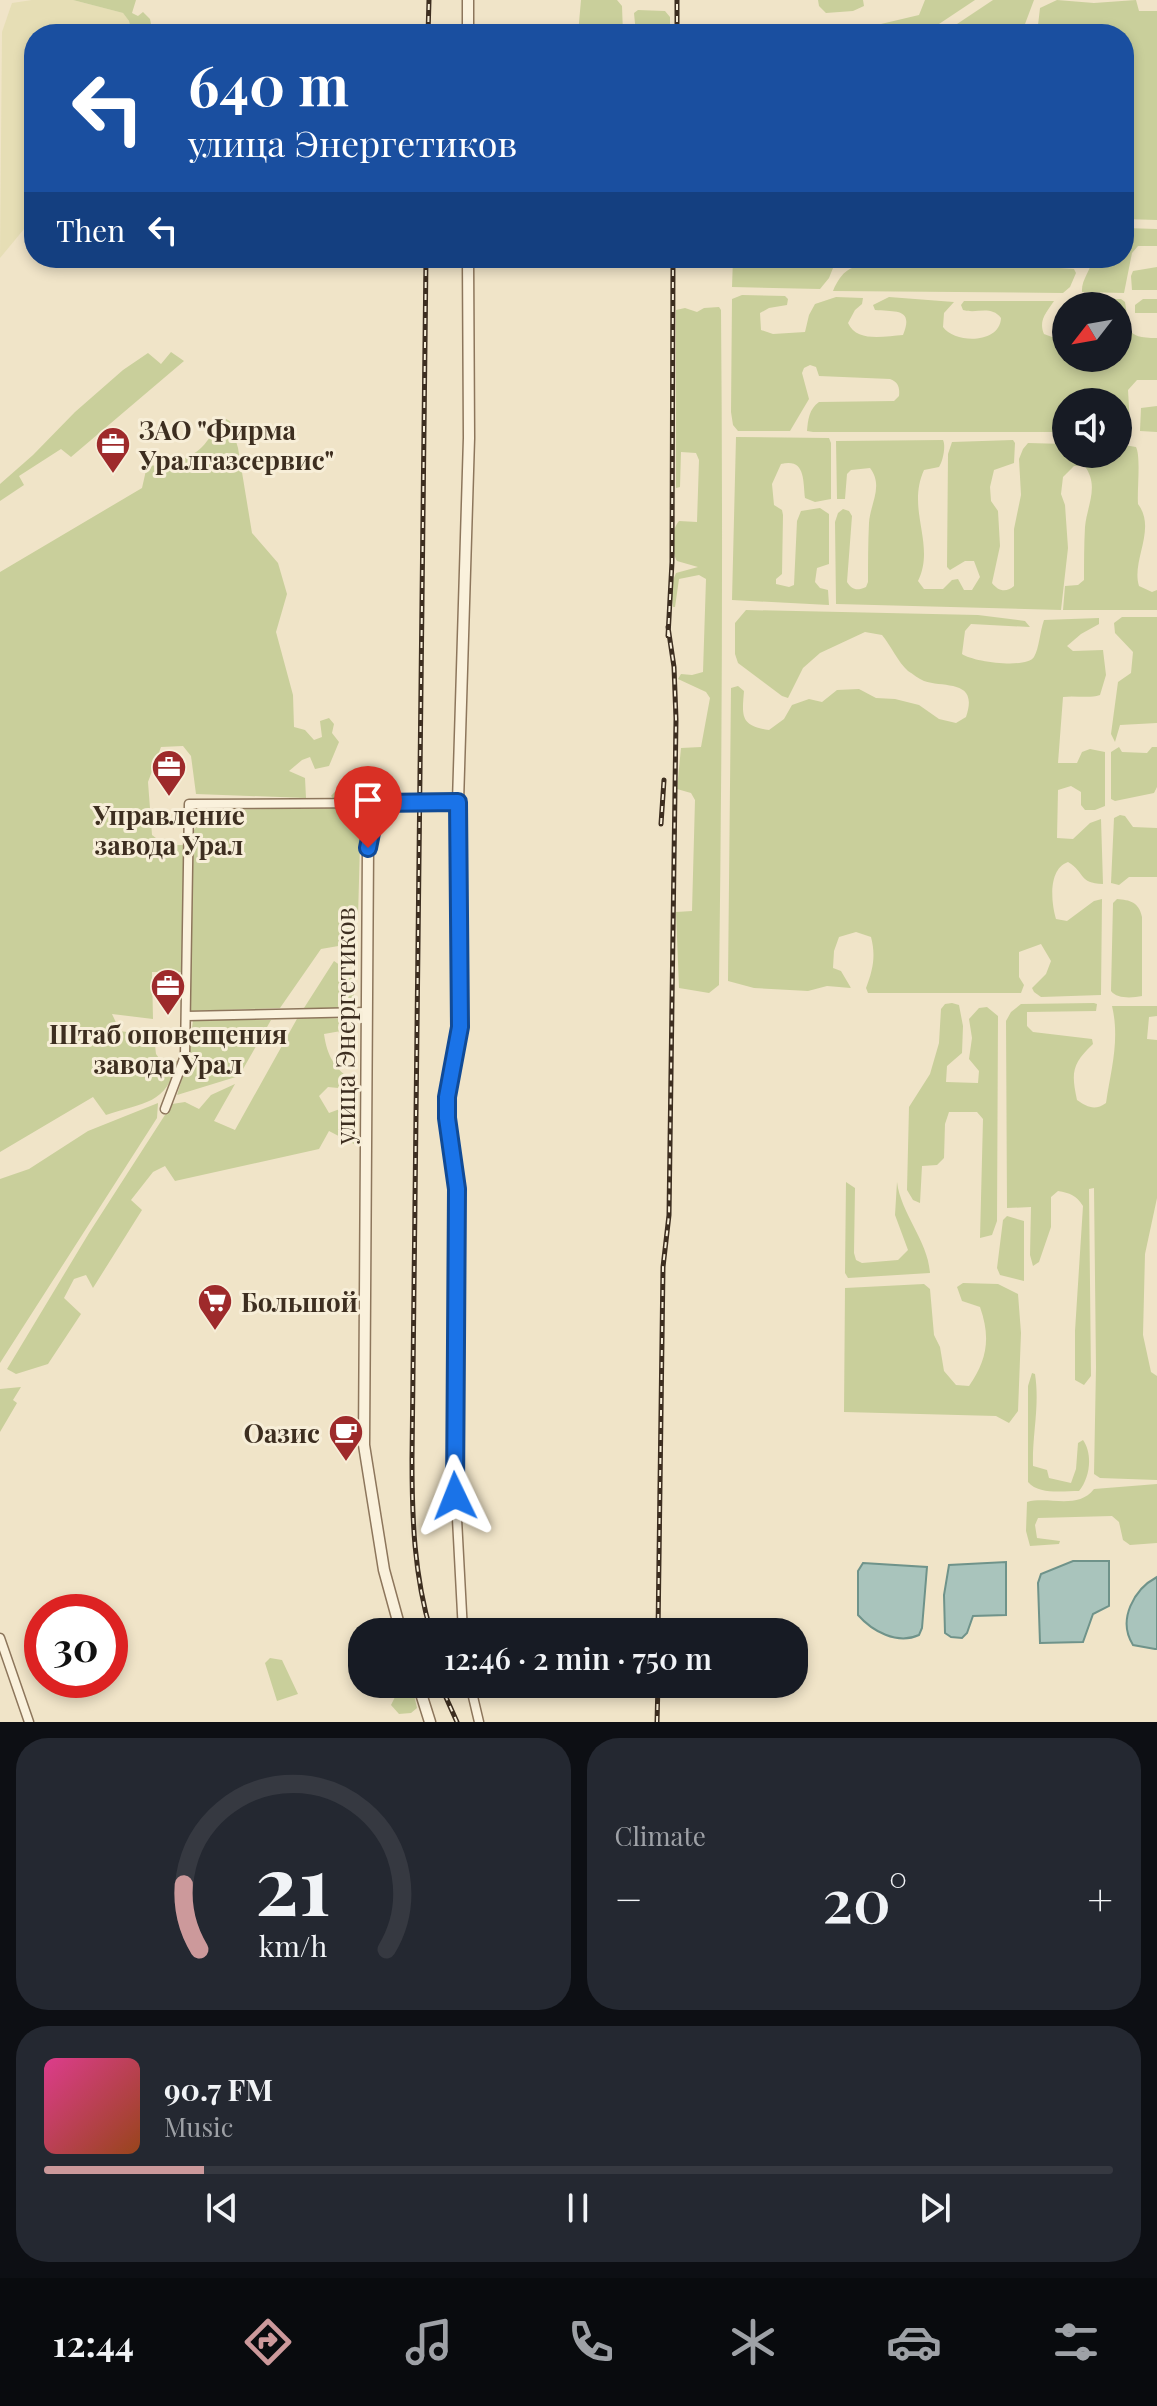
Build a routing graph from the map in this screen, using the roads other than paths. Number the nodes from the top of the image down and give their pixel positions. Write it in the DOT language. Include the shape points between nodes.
graph roads {
  1 [pos="468,0"];
  2 [pos="468,24"];
  3 [pos="468,268"];
  4 [pos="458,802"];
  5 [pos="377,803"];
  6 [pos="366,1012"];
  7 [pos="187,1016"];
  8 [pos="165,1109"];
  9 [pos="397,1618"];
  10 [pos="462,1618"];
  11 [pos="0,1638"];
  12 [pos="422,1698"];
  13 [pos="473,1698"];
  14 [pos="29,1722"];
  15 [pos="430,1722"];
  16 [pos="479,1722"];
  1 -- 2 [label="street"];
  3 -- 4 [label="street" via="469,438"];
  4 -- 5 [label="street"];
  4 -- 10 [label="street" via="460,1027 447,1108 457,1189 453,1443"];
  5 -- 6 [label="street, улица Энергетиков" via="368,848"];
  5 -- 7 [label="street" via="189,804"];
  6 -- 7 [label="street"];
  6 -- 9 [label="street, улица Энергетиков" via="364,1445"];
  7 -- 8 [label="street" via="185,1056"];
  11 -- 14 [label="street"];
  12 -- 15 [label="street"];
  13 -- 16 [label="street"];
}
